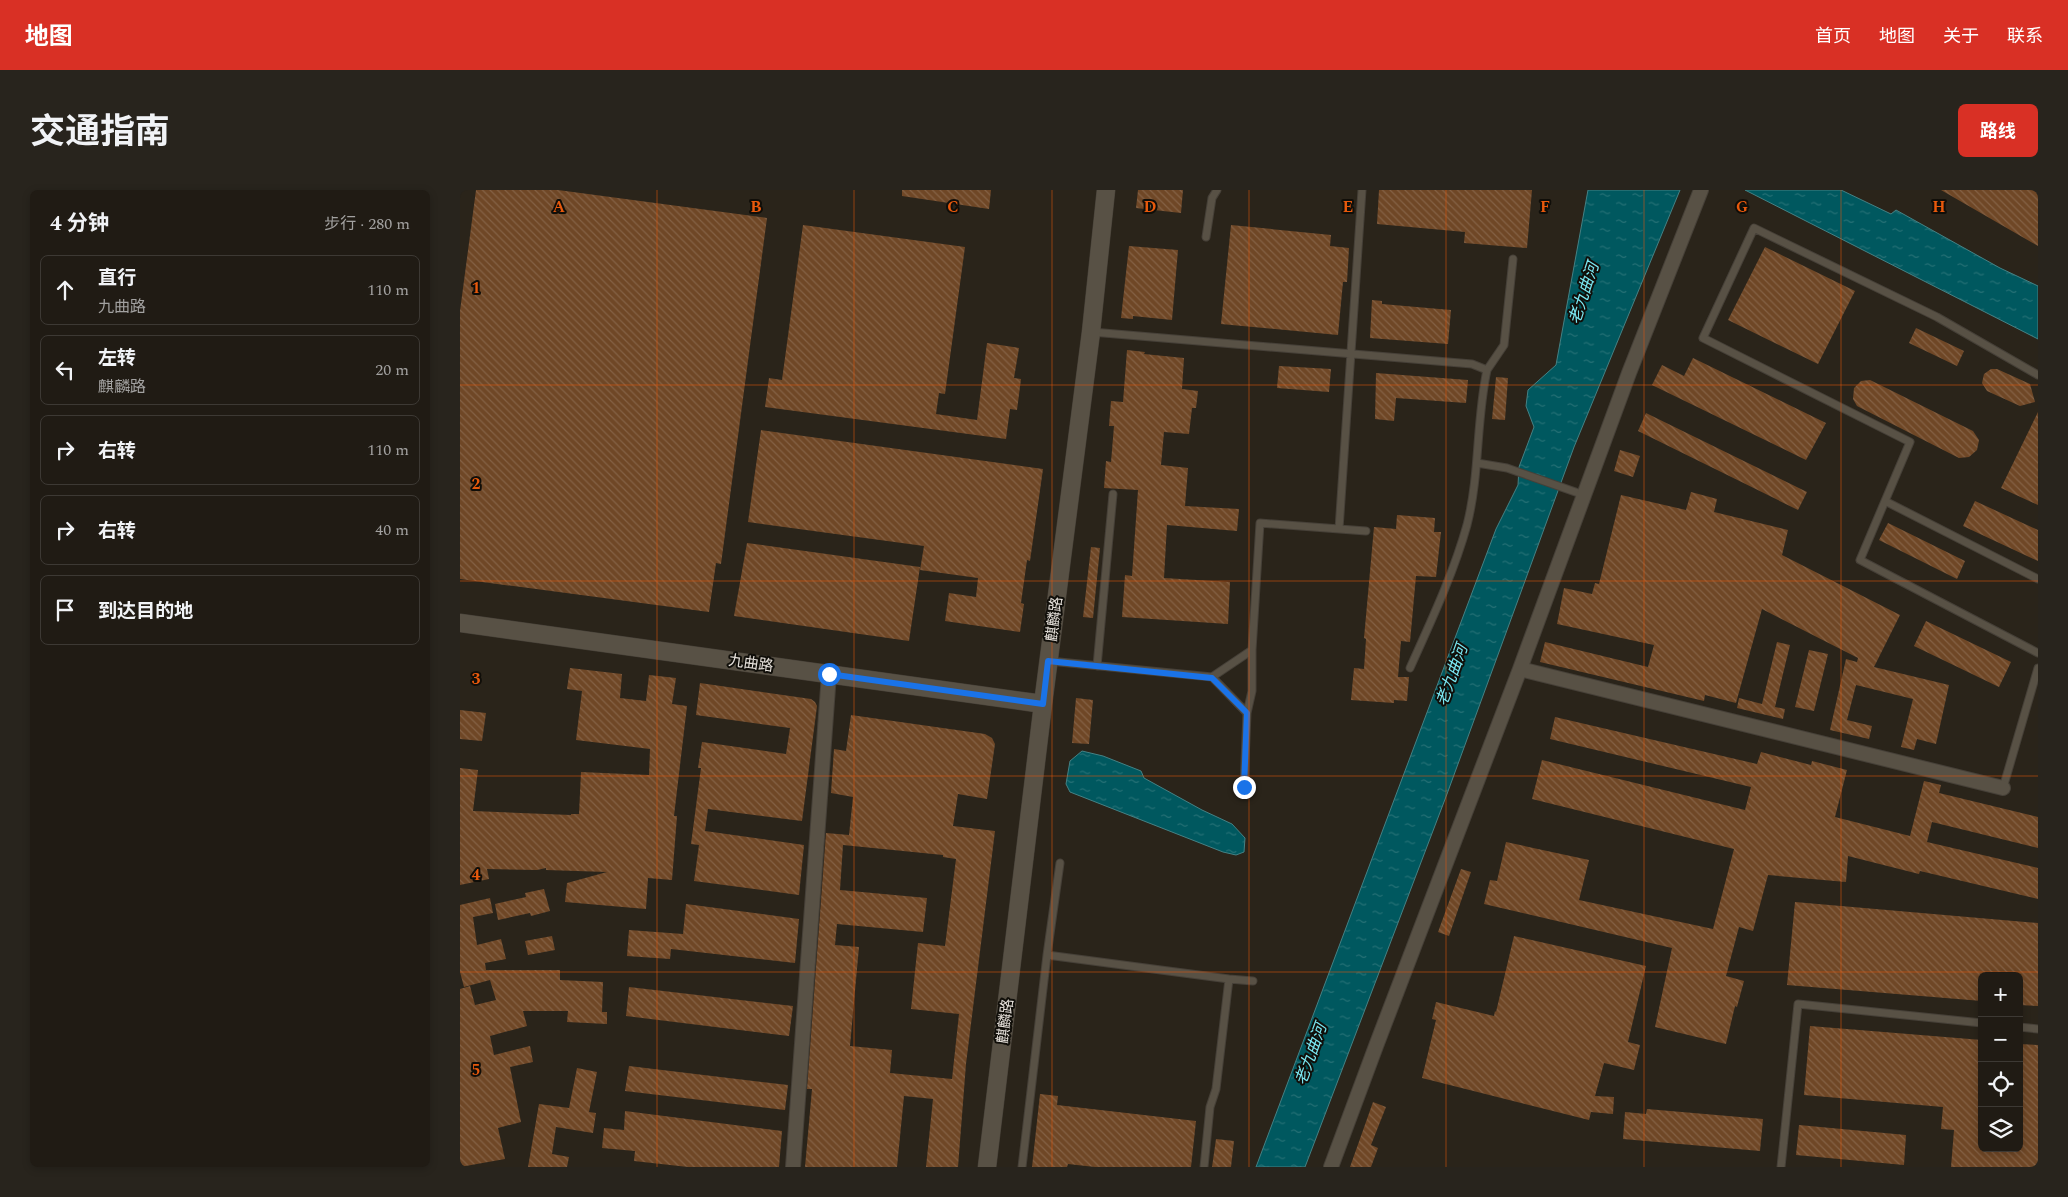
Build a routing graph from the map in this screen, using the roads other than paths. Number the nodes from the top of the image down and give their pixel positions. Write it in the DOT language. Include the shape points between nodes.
graph roads {
  1 [pos="1106,190"];
  2 [pos="1217,190"];
  3 [pos="1362,190"];
  4 [pos="1701,190"];
  5 [pos="1206,237"];
  6 [pos="1513,259"];
  7 [pos="1091,332"];
  8 [pos="1351,354"];
  9 [pos="1486,370"];
  10 [pos="2038,375"];
  11 [pos="1477,463"];
  12 [pos="1113,494"];
  13 [pos="1584,495"];
  14 [pos="1885,501"];
  15 [pos="1339,529"];
  16 [pos="1366,531"];
  17 [pos="2038,579"];
  18 [pos="460,623"];
  19 [pos="1252,650"];
  20 [pos="2038,652"];
  21 [pos="1048,661"];
  22 [pos="1098,666"];
  23 [pos="1410,668"];
  24 [pos="1520,668"];
  25 [pos="2038,668"];
  26 [pos="829,674"];
  27 [pos="1212,678"];
  28 [pos="1043,704"];
  29 [pos="1247,713"];
  30 [pos="1244,787"];
  31 [pos="2003,788"];
  32 [pos="1060,863"];
  33 [pos="1047,955"];
  34 [pos="1229,979"];
  35 [pos="1254,980"];
  36 [pos="1978,1023"];
  37 [pos="2023,1027"];
  38 [pos="2038,1029"];
  39 [pos="792,1167"];
  40 [pos="987,1167"];
  41 [pos="1022,1167"];
  42 [pos="1204,1167"];
  43 [pos="1331,1167"];
  44 [pos="1780,1167"];
  1 -- 7 [label="street, 麒麟路"];
  2 -- 5 [label="lane" via="1212,198"];
  3 -- 8 [label="lane"];
  4 -- 13 [label="street"];
  6 -- 9 [label="lane" via="1504,345"];
  7 -- 8 [label="lane"];
  7 -- 21 [label="street, 麒麟路"];
  8 -- 9 [label="lane" via="1472,364"];
  8 -- 15 [label="lane"];
  9 -- 11 [label="lane"];
  10 -- 14 [label="lane" via="1937,317 1754,228 1703,338 1910,442"];
  11 -- 13 [label="lane" via="1507,468"];
  11 -- 23 [label="lane" via="1467,525 1444,590"];
  12 -- 22 [label="lane"];
  13 -- 24 [label="street"];
  14 -- 17 [label="lane"];
  14 -- 20 [label="lane" via="1860,560"];
  15 -- 16 [label="lane"];
  15 -- 19 [label="lane" via="1260,523"];
  18 -- 26 [label="street, 九曲路"];
  19 -- 27 [label="lane"];
  19 -- 29 [label="lane" via="1252,691"];
  21 -- 22 [label="lane"];
  21 -- 28 [label="street, 麒麟路"];
  22 -- 27 [label="lane"];
  24 -- 31 [label="street"];
  24 -- 43 [label="street"];
  25 -- 31 [label="lane"];
  26 -- 28 [label="street, 九曲路"];
  26 -- 39 [label="street"];
  27 -- 29 [label="lane"];
  28 -- 40 [label="street, 麒麟路"];
  29 -- 30 [label="lane"];
  32 -- 33 [label="lane"];
  33 -- 34 [label="lane"];
  33 -- 41 [label="lane"];
  34 -- 35 [label="lane"];
  34 -- 42 [label="lane"];
  36 -- 44 [label="lane" via="1798,1004"];
  37 -- 38 [label="lane"];
}
